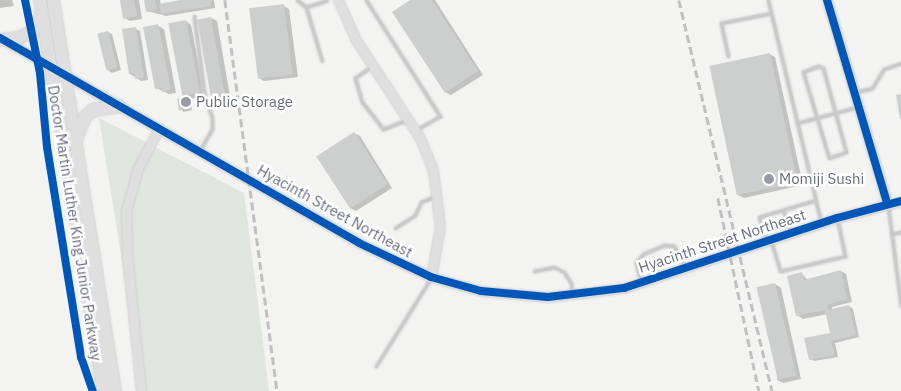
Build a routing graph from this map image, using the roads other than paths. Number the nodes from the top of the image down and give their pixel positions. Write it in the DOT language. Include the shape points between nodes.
graph roads {
  1 [pos="40,0"];
  2 [pos="53,0"];
  3 [pos="297,0"];
  4 [pos="327,0"];
  5 [pos="338,0"];
  6 [pos="366,0"];
  7 [pos="768,0"];
  8 [pos="827,0"];
  9 [pos="306,7"];
  10 [pos="771,13"];
  11 [pos="42,14"];
  12 [pos="194,16"];
  13 [pos="1,39"];
  14 [pos="728,56"];
  15 [pos="322,61"];
  16 [pos="901,63"];
  17 [pos="50,66"];
  18 [pos="372,66"];
  19 [pos="65,74"];
  20 [pos="854,92"];
  21 [pos="120,106"];
  22 [pos="859,107"];
  23 [pos="836,113"];
  24 [pos="409,119"];
  25 [pos="814,119"];
  26 [pos="797,123"];
  27 [pos="159,128"];
  28 [pos="416,130"];
  29 [pos="76,139"];
  30 [pos="199,151"];
  31 [pos="438,195"];
  32 [pos="816,200"];
  33 [pos="901,201"];
  34 [pos="887,203"];
  35 [pos="783,210"];
  36 [pos="837,218"];
  37 [pos="821,223"];
  38 [pos="395,228"];
  39 [pos="901,232"];
  40 [pos="791,233"];
  41 [pos="891,234"];
  42 [pos="769,240"];
  43 [pos="685,269"];
  44 [pos="534,271"];
  45 [pos="431,277"];
  46 [pos="641,283"];
  47 [pos="572,296"];
  48 [pos="901,306"];
  49 [pos="376,366"];
  50 [pos="141,387"];
  51 [pos="109,389"];
  1 -- 11 [label="highway, Doctor Martin Luther King Junior Parkway"];
  2 -- 19 [label="highway, Doctor Martin Luther King Junior Parkway"];
  3 -- 9 [label="lane"];
  4 -- 9 [label="lane"];
  5 -- 18 [label="main road"];
  6 -- 28 [label="lane" via="440,116"];
  7 -- 10 [label="lane"];
  8 -- 20 [label="main road"];
  9 -- 15 [label="lane"];
  10 -- 14 [label="lane" via="721,23"];
  10 -- 26 [label="lane"];
  11 -- 13 [label="highway" via="32,32 19,38"];
  11 -- 17 [label="highway, Doctor Martin Luther King Junior Parkway"];
  12 -- 30 [label="lane" via="204,93 212,118 212,129"];
  13 -- 17 [label="main road, Hyacinth Street Northeast"];
  16 -- 20 [label="lane" via="884,69 872,88"];
  17 -- 19 [label="main road, Hyacinth Street Northeast"];
  17 -- 51 [label="highway, Doctor Martin Luther King Junior Parkway"];
  18 -- 24 [label="main road"];
  18 -- 24 [label="lane" via="355,78 362,102 383,129"];
  19 -- 21 [label="main road, Hyacinth Street Northeast"];
  19 -- 29 [label="highway, Doctor Martin Luther King Junior Parkway"];
  20 -- 22 [label="main road"];
  21 -- 27 [label="main road, Hyacinth Street Northeast"];
  21 -- 29 [label="highway" via="93,110 85,117"];
  22 -- 23 [label="lane"];
  22 -- 34 [label="main road"];
  23 -- 25 [label="lane"];
  23 -- 25 [label="lane" via="846,152 841,156 829,158 826,155"];
  23 -- 25 [label="lane" via="823,68 806,68 803,72"];
  24 -- 28 [label="main road"];
  25 -- 26 [label="lane"];
  26 -- 32 [label="lane"];
  27 -- 30 [label="main road, Hyacinth Street Northeast"];
  27 -- 50 [label="main road" via="138,168 126,211 127,255"];
  28 -- 31 [label="main road" via="433,170"];
  29 -- 51 [label="highway, Doctor Martin Luther King Junior Parkway"];
  30 -- 45 [label="main road, Hyacinth Street Northeast" via="359,243"];
  31 -- 38 [label="lane" via="421,202 415,214"];
  31 -- 45 [label="main road" via="440,227"];
  32 -- 35 [label="lane"];
  32 -- 37 [label="lane"];
  33 -- 34 [label="main road, Hyacinth Street Northeast"];
  34 -- 36 [label="main road, Hyacinth Street Northeast"];
  34 -- 41 [label="lane"];
  35 -- 40 [label="lane"];
  35 -- 42 [label="lane" via="759,217"];
  36 -- 37 [label="main road, Hyacinth Street Northeast"];
  36 -- 42 [label="lane" via="845,256 780,271"];
  37 -- 40 [label="main road, Hyacinth Street Northeast"];
  39 -- 41 [label="lane"];
  40 -- 42 [label="main road, Hyacinth Street Northeast"];
  41 -- 48 [label="lane"];
  42 -- 43 [label="main road, Hyacinth Street Northeast"];
  43 -- 46 [label="main road, Hyacinth Street Northeast"];
  43 -- 46 [label="lane" via="674,246 664,245 643,254 636,263"];
  44 -- 47 [label="lane" via="554,266 564,272 571,284"];
  45 -- 47 [label="main road, Hyacinth Street Northeast" via="502,294"];
  45 -- 49 [label="lane"];
  46 -- 47 [label="main road, Hyacinth Street Northeast"];
}
